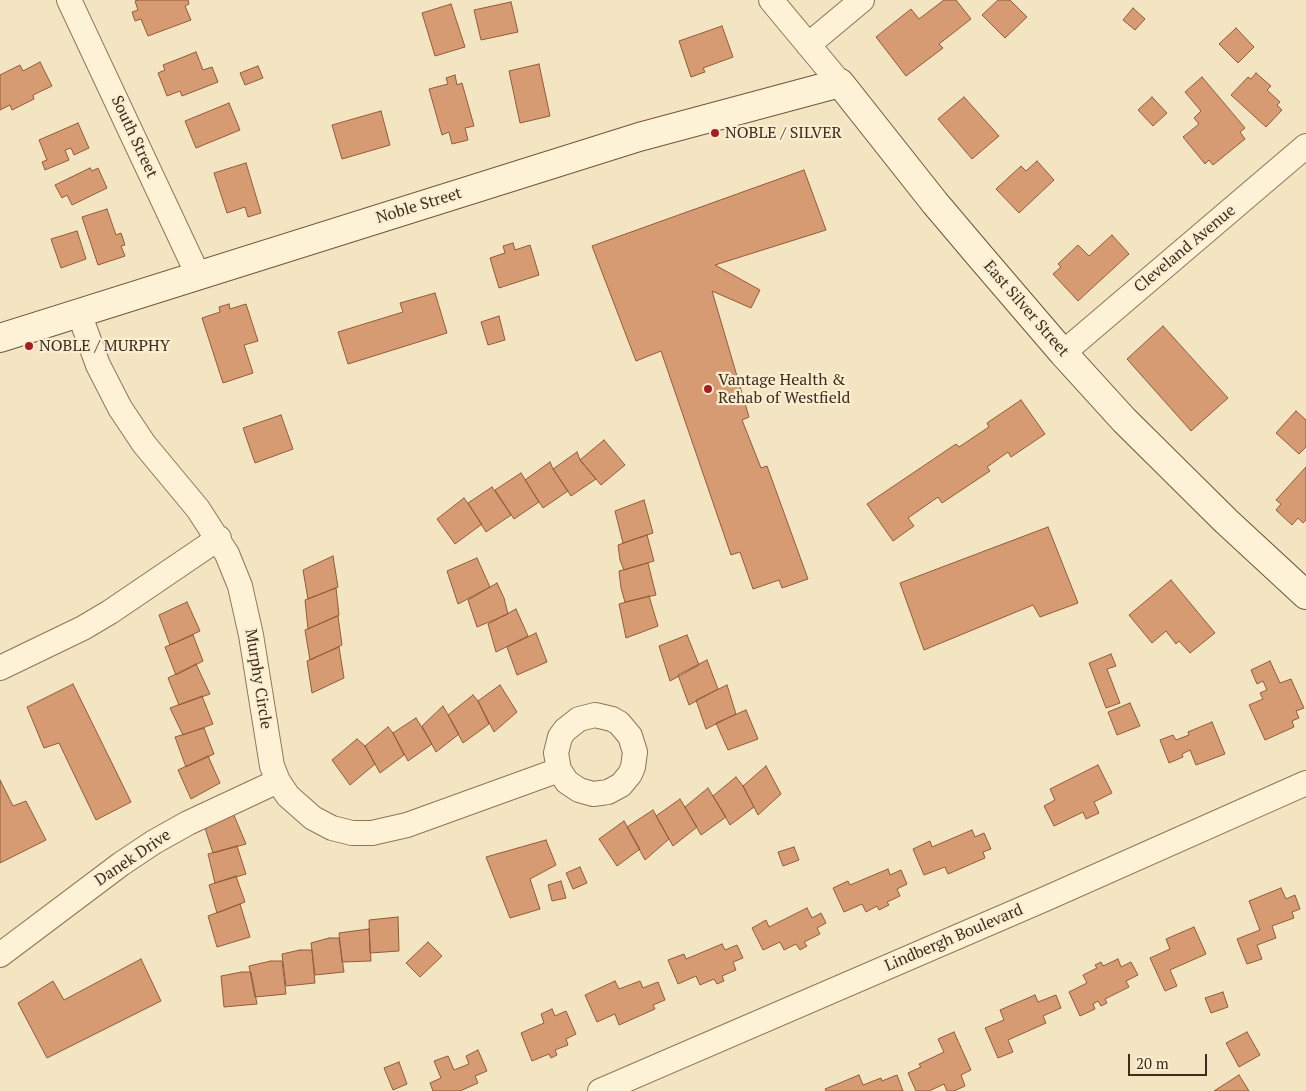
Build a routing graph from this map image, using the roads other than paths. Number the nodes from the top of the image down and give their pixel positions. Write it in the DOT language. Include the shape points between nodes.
graph roads {
  1 [pos="69,0"];
  2 [pos="770,0"];
  3 [pos="862,0"];
  4 [pos="808,45"];
  5 [pos="840,83"];
  6 [pos="1306,146"];
  7 [pos="198,275"];
  8 [pos="79,313"];
  9 [pos="0,338"];
  10 [pos="1063,353"];
  11 [pos="219,538"];
  12 [pos="1306,595"];
  13 [pos="0,668"];
  14 [pos="559,770"];
  15 [pos="278,781"];
  16 [pos="1306,783"];
  17 [pos="0,955"];
  18 [pos="600,1091"];
  1 -- 7 [label="street, South Street"];
  2 -- 4 [label="street, East Silver Street"];
  3 -- 4 [label="street"];
  4 -- 5 [label="street, East Silver Street"];
  5 -- 7 [label="main road, Noble Street" via="639,138"];
  5 -- 10 [label="main road, East Silver Street" via="935,203"];
  6 -- 10 [label="street, Cleveland Avenue"];
  7 -- 8 [label="main road, Noble Street"];
  8 -- 9 [label="main road, Noble Street"];
  8 -- 11 [label="street, Murphy Circle" via="98,364 120,408 144,444"];
  10 -- 12 [label="main road, East Silver Street" via="1174,471"];
  11 -- 13 [label="street" via="110,612"];
  11 -- 15 [label="street, Murphy Circle" via="234,570 244,604 272,766"];
  14 -- 15 [label="street, Murphy Circle" via="408,824 372,833 332,828 288,796"];
  15 -- 17 [label="street, Danek Drive" via="154,842"];
  16 -- 18 [label="street, Lindbergh Boulevard"];
}
